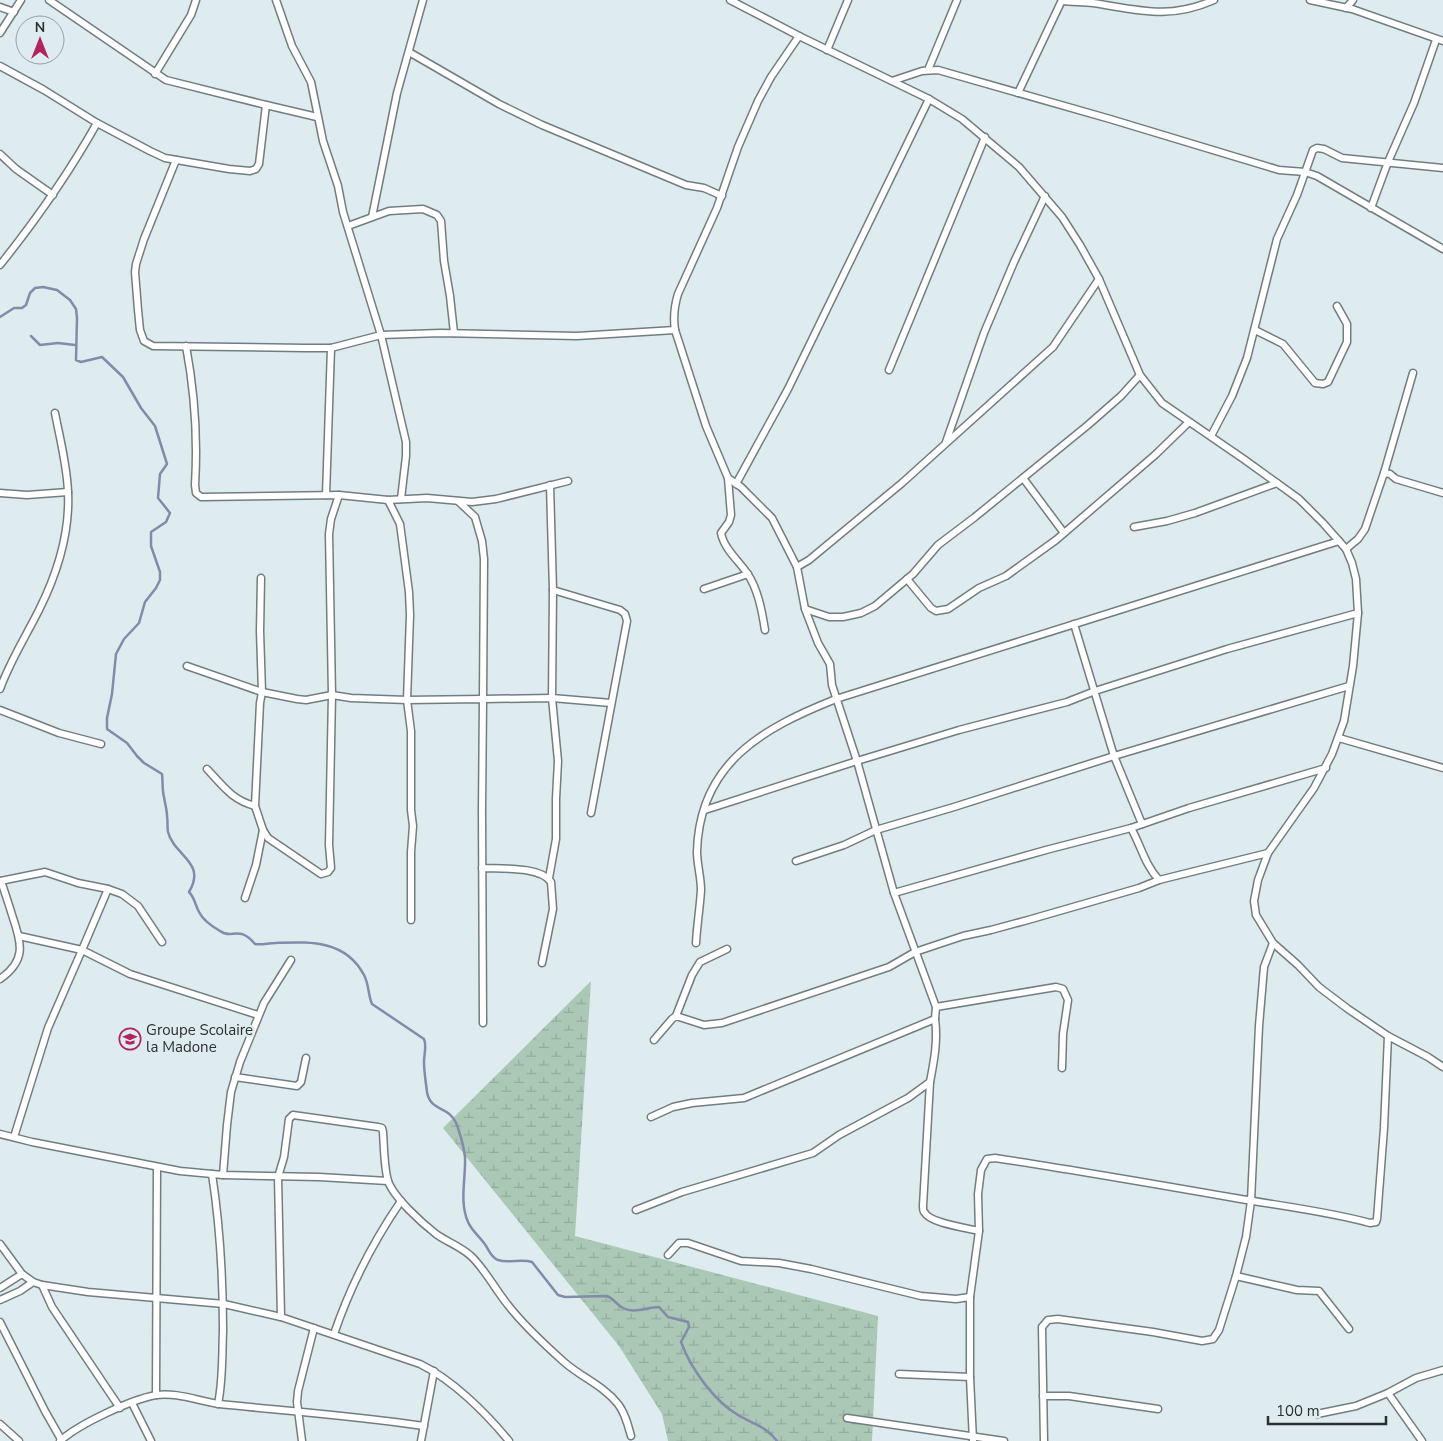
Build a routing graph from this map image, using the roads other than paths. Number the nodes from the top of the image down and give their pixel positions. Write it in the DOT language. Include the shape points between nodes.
graph roads {
  1 [pos="21,0"];
  2 [pos="49,0"];
  3 [pos="196,0"];
  4 [pos="276,0"];
  5 [pos="423,0"];
  6 [pos="730,0"];
  7 [pos="848,0"];
  8 [pos="957,0"];
  9 [pos="1062,0"];
  10 [pos="1214,0"];
  11 [pos="1310,0"];
  12 [pos="1352,0"];
  13 [pos="0,6"];
  14 [pos="1346,8"];
  15 [pos="14,12"];
  16 [pos="0,33"];
  17 [pos="799,36"];
  18 [pos="1439,41"];
  19 [pos="827,50"];
  20 [pos="409,52"];
  21 [pos="0,66"];
  22 [pos="928,70"];
  23 [pos="155,74"];
  24 [pos="892,81"];
  25 [pos="1018,93"];
  26 [pos="929,100"];
  27 [pos="266,105"];
  28 [pos="317,117"];
  29 [pos="97,124"];
  30 [pos="985,137"];
  31 [pos="0,154"];
  32 [pos="176,160"];
  33 [pos="1388,162"];
  34 [pos="1443,168"];
  35 [pos="1305,172"];
  36 [pos="53,194"];
  37 [pos="722,196"];
  38 [pos="1045,196"];
  39 [pos="1372,208"];
  40 [pos="372,217"];
  41 [pos="348,226"];
  42 [pos="1443,249"];
  43 [pos="1,262"];
  44 [pos="1099,279"];
  45 [pos="1337,306"];
  46 [pos="675,330"];
  47 [pos="1255,330"];
  48 [pos="454,333"];
  49 [pos="381,335"];
  50 [pos="186,346"];
  51 [pos="331,348"];
  52 [pos="888,370"];
  53 [pos="1413,372"];
  54 [pos="1140,375"];
  55 [pos="55,413"];
  56 [pos="1189,422"];
  57 [pos="1210,436"];
  58 [pos="946,443"];
  59 [pos="1384,473"];
  60 [pos="728,478"];
  61 [pos="1023,478"];
  62 [pos="568,481"];
  63 [pos="1277,483"];
  64 [pos="736,484"];
  65 [pos="550,485"];
  66 [pos="68,492"];
  67 [pos="0,493"];
  68 [pos="1443,493"];
  69 [pos="339,494"];
  70 [pos="326,495"];
  71 [pos="401,499"];
  72 [pos="388,500"];
  73 [pos="458,501"];
  74 [pos="1134,527"];
  75 [pos="1064,533"];
  76 [pos="1339,541"];
  77 [pos="1346,549"];
  78 [pos="797,567"];
  79 [pos="748,574"];
  80 [pos="261,578"];
  81 [pos="907,579"];
  82 [pos="704,588"];
  83 [pos="552,590"];
  84 [pos="805,609"];
  85 [pos="1358,613"];
  86 [pos="1074,624"];
  87 [pos="765,630"];
  88 [pos="188,666"];
  89 [pos="1349,686"];
  90 [pos="0,689"];
  91 [pos="1095,691"];
  92 [pos="262,692"];
  93 [pos="332,695"];
  94 [pos="483,698"];
  95 [pos="552,698"];
  96 [pos="836,699"];
  97 [pos="407,700"];
  98 [pos="611,703"];
  99 [pos="0,710"];
  100 [pos="1339,738"];
  101 [pos="101,744"];
  102 [pos="1114,756"];
  103 [pos="857,761"];
  104 [pos="1326,768"];
  105 [pos="1443,768"];
  106 [pos="207,769"];
  107 [pos="255,806"];
  108 [pos="705,810"];
  109 [pos="590,813"];
  110 [pos="1142,824"];
  111 [pos="1131,828"];
  112 [pos="263,830"];
  113 [pos="876,830"];
  114 [pos="1268,853"];
  115 [pos="796,861"];
  116 [pos="482,868"];
  117 [pos="549,878"];
  118 [pos="1159,880"];
  119 [pos="0,881"];
  120 [pos="108,889"];
  121 [pos="894,893"];
  122 [pos="245,898"];
  123 [pos="411,920"];
  124 [pos="19,936"];
  125 [pos="162,942"];
  126 [pos="696,943"];
  127 [pos="1273,943"];
  128 [pos="727,949"];
  129 [pos="82,950"];
  130 [pos="915,952"];
  131 [pos="291,960"];
  132 [pos="542,963"];
  133 [pos="0,979"];
  134 [pos="936,1007"];
  135 [pos="258,1015"];
  136 [pos="676,1016"];
  137 [pos="935,1019"];
  138 [pos="483,1023"];
  139 [pos="1388,1036"];
  140 [pos="654,1040"];
  141 [pos="306,1058"];
  142 [pos="1443,1067"];
  143 [pos="1062,1068"];
  144 [pos="235,1077"];
  145 [pos="930,1082"];
  146 [pos="651,1117"];
  147 [pos="0,1134"];
  148 [pos="14,1137"];
  149 [pos="157,1168"];
  150 [pos="212,1174"];
  151 [pos="224,1175"];
  152 [pos="278,1177"];
  153 [pos="388,1181"];
  154 [pos="401,1200"];
  155 [pos="1251,1201"];
  156 [pos="636,1210"];
  157 [pos="979,1231"];
  158 [pos="0,1244"];
  159 [pos="668,1255"];
  160 [pos="22,1274"];
  161 [pos="1236,1276"];
  162 [pos="33,1282"];
  163 [pos="42,1285"];
  164 [pos="0,1288"];
  165 [pos="970,1297"];
  166 [pos="157,1298"];
  167 [pos="0,1300"];
  168 [pos="224,1304"];
  169 [pos="282,1317"];
  170 [pos="0,1322"];
  171 [pos="314,1328"];
  172 [pos="1349,1329"];
  173 [pos="334,1334"];
  174 [pos="1443,1370"];
  175 [pos="434,1371"];
  176 [pos="899,1374"];
  177 [pos="970,1377"];
  178 [pos="1388,1393"];
  179 [pos="156,1395"];
  180 [pos="1043,1396"];
  181 [pos="132,1403"];
  182 [pos="218,1404"];
  183 [pos="120,1408"];
  184 [pos="1158,1409"];
  185 [pos="298,1412"];
  186 [pos="1317,1414"];
  187 [pos="847,1418"];
  188 [pos="0,1424"];
  189 [pos="424,1426"];
  190 [pos="632,1436"];
  191 [pos="973,1439"];
  192 [pos="18,1441"];
  193 [pos="61,1441"];
  194 [pos="151,1441"];
  195 [pos="302,1441"];
  196 [pos="420,1441"];
  197 [pos="509,1441"];
  198 [pos="1004,1441"];
  199 [pos="1044,1441"];
  200 [pos="1422,1441"];
  1 -- 15 [label="street"];
  2 -- 23 [label="street"];
  3 -- 23 [label="street" via="191,15"];
  4 -- 28 [label="street" via="292,46 310,82"];
  5 -- 20 [label="street"];
  6 -- 17 [label="street"];
  7 -- 19 [label="street"];
  8 -- 22 [label="street"];
  9 -- 10 [label="street" via="1159,13 1194,8"];
  9 -- 25 [label="street"];
  11 -- 14 [label="street"];
  12 -- 14 [label="street"];
  13 -- 15 [label="street"];
  14 -- 18 [label="street"];
  15 -- 16 [label="street"];
  17 -- 19 [label="street"];
  17 -- 37 [label="street" via="758,102 738,147"];
  18 -- 33 [label="street"];
  19 -- 24 [label="street"];
  20 -- 37 [label="street" via="542,125 686,185"];
  20 -- 40 [label="street" via="397,93"];
  21 -- 29 [label="street"];
  22 -- 24 [label="street"];
  22 -- 25 [label="street"];
  23 -- 27 [label="street" via="175,84"];
  24 -- 26 [label="street"];
  25 -- 35 [label="street" via="1279,170"];
  26 -- 30 [label="street"];
  26 -- 64 [label="street" via="788,388"];
  27 -- 28 [label="street"];
  27 -- 32 [label="street" via="256,169 250,171"];
  28 -- 41 [label="street"];
  29 -- 32 [label="street" via="150,151"];
  29 -- 36 [label="street"];
  30 -- 38 [label="street"];
  30 -- 52 [label="street"];
  31 -- 36 [label="street"];
  32 -- 50 [label="street" via="144,239 135,272 140,330 144,341 153,346"];
  33 -- 34 [label="street"];
  33 -- 35 [label="street" via="1342,158 1317,148 1313,150"];
  33 -- 39 [label="street"];
  35 -- 39 [label="street"];
  35 -- 47 [label="street" via="1277,239"];
  36 -- 43 [label="street"];
  37 -- 46 [label="street" via="678,294 674,311"];
  38 -- 44 [label="street" via="1062,217"];
  38 -- 58 [label="street" via="984,333"];
  39 -- 42 [label="street"];
  40 -- 41 [label="street"];
  40 -- 48 [label="street" via="423,209 437,215 441,221"];
  41 -- 49 [label="street"];
  44 -- 54 [label="street"];
  44 -- 58 [label="street" via="1053,347"];
  45 -- 47 [label="street" via="1347,324 1347,342 1328,382 1323,384 1316,383 1282,344"];
  46 -- 48 [label="street" via="569,336"];
  46 -- 60 [label="street" via="706,426"];
  47 -- 57 [label="street" via="1232,396"];
  48 -- 49 [label="street"];
  49 -- 51 [label="street"];
  49 -- 71 [label="street" via="406,442"];
  50 -- 51 [label="street"];
  50 -- 70 [label="street" via="197,424 196,492 202,497"];
  51 -- 70 [label="street"];
  53 -- 59 [label="street"];
  54 -- 56 [label="street" via="1162,403"];
  54 -- 61 [label="street" via="1095,419"];
  55 -- 66 [label="street"];
  56 -- 57 [label="street"];
  56 -- 75 [label="street"];
  57 -- 63 [label="street"];
  58 -- 78 [label="street" via="902,483"];
  59 -- 68 [label="street"];
  59 -- 77 [label="street" via="1365,529"];
  60 -- 64 [label="street"];
  60 -- 79 [label="street" via="731,515 721,533 722,538"];
  61 -- 75 [label="street"];
  61 -- 81 [label="street" via="932,550"];
  62 -- 65 [label="street"];
  63 -- 74 [label="street" via="1195,513"];
  63 -- 76 [label="street" via="1299,499"];
  64 -- 78 [label="street" via="772,518"];
  65 -- 73 [label="street" via="484,501"];
  65 -- 83 [label="street"];
  66 -- 67 [label="street"];
  66 -- 90 [label="street" via="65,537 53,575 40,609"];
  69 -- 70 [label="street"];
  69 -- 72 [label="street"];
  69 -- 93 [label="street" via="329,534"];
  71 -- 72 [label="street"];
  71 -- 73 [label="street"];
  72 -- 97 [label="street" via="400,524 409,592"];
  73 -- 94 [label="street" via="475,517 482,541"];
  75 -- 81 [label="street" via="1020,568 942,611 931,608"];
  76 -- 77 [label="street"];
  76 -- 86 [label="street"];
  77 -- 85 [label="street" via="1356,579"];
  78 -- 84 [label="street"];
  79 -- 82 [label="street"];
  79 -- 87 [label="street" via="761,607"];
  80 -- 92 [label="street"];
  81 -- 84 [label="street" via="875,606 861,613 829,617"];
  83 -- 95 [label="street"];
  83 -- 98 [label="street" via="625,614"];
  84 -- 96 [label="street" via="830,664"];
  85 -- 89 [label="street"];
  85 -- 91 [label="street"];
  86 -- 91 [label="street"];
  86 -- 96 [label="street"];
  88 -- 92 [label="street"];
  89 -- 100 [label="street"];
  89 -- 102 [label="street"];
  91 -- 102 [label="street"];
  91 -- 103 [label="street" via="1068,702"];
  92 -- 93 [label="street" via="306,700"];
  92 -- 107 [label="street"];
  93 -- 97 [label="street"];
  93 -- 112 [label="street" via="331,868 321,874 268,838"];
  94 -- 95 [label="street"];
  94 -- 97 [label="street"];
  94 -- 116 [label="street"];
  95 -- 98 [label="street"];
  95 -- 117 [label="street" via="558,761 556,839"];
  96 -- 103 [label="street"];
  96 -- 108 [label="street" via="758,737 741,750 714,785"];
  97 -- 123 [label="street" via="411,731 413,826"];
  98 -- 109 [label="street"];
  99 -- 101 [label="street" via="59,733"];
  100 -- 104 [label="street"];
  100 -- 105 [label="street"];
  102 -- 110 [label="street"];
  102 -- 113 [label="street"];
  103 -- 108 [label="street"];
  103 -- 113 [label="street"];
  104 -- 110 [label="street"];
  104 -- 114 [label="street"];
  106 -- 107 [label="street" via="231,795"];
  107 -- 112 [label="street"];
  108 -- 126 [label="street" via="697,852 701,888"];
  110 -- 111 [label="street"];
  111 -- 118 [label="street" via="1146,864"];
  111 -- 121 [label="street"];
  112 -- 122 [label="street"];
  113 -- 115 [label="street"];
  113 -- 121 [label="street"];
  114 -- 118 [label="street"];
  114 -- 127 [label="street" via="1254,901 1256,915"];
  116 -- 117 [label="street" via="534,871"];
  116 -- 138 [label="street"];
  117 -- 132 [label="street" via="553,909"];
  118 -- 130 [label="street"];
  119 -- 120 [label="street" via="45,872"];
  119 -- 124 [label="street"];
  120 -- 125 [label="street" via="122,894 138,906"];
  120 -- 129 [label="street"];
  121 -- 130 [label="street"];
  124 -- 129 [label="street"];
  124 -- 133 [label="street" via="21,950 17,962"];
  127 -- 139 [label="street" via="1319,987"];
  127 -- 155 [label="street" via="1264,967"];
  128 -- 136 [label="street" via="700,962"];
  129 -- 135 [label="street" via="130,974"];
  129 -- 148 [label="street" via="48,1028"];
  130 -- 134 [label="street"];
  130 -- 136 [label="street" via="889,967 722,1023 704,1025"];
  131 -- 135 [label="street"];
  134 -- 137 [label="street"];
  134 -- 143 [label="street" via="1056,987 1063,989 1068,1000"];
  135 -- 144 [label="street"];
  136 -- 140 [label="street"];
  137 -- 145 [label="street" via="935,1057"];
  137 -- 146 [label="street" via="744,1098 692,1103"];
  139 -- 142 [label="street"];
  139 -- 155 [label="street" via="1376,1222"];
  141 -- 144 [label="street" via="301,1082 296,1086"];
  144 -- 151 [label="street" via="227,1125"];
  145 -- 156 [label="street" via="813,1153 682,1192"];
  145 -- 157 [label="street" via="924,1213 939,1222"];
  147 -- 148 [label="street"];
  148 -- 149 [label="street"];
  149 -- 150 [label="street"];
  149 -- 166 [label="street"];
  150 -- 151 [label="street"];
  150 -- 168 [label="street"];
  151 -- 152 [label="street"];
  152 -- 153 [label="street"];
  152 -- 153 [label="street" via="289,1119 293,1115 382,1128"];
  152 -- 169 [label="street"];
  153 -- 154 [label="street"];
  154 -- 173 [label="street" via="359,1272"];
  154 -- 190 [label="street" via="430,1229 471,1255 508,1306 534,1333 566,1363 611,1397 623,1413"];
  155 -- 157 [label="street" via="995,1158 987,1159 981,1170"];
  155 -- 161 [label="street"];
  157 -- 165 [label="street"];
  158 -- 160 [label="street"];
  159 -- 165 [label="street" via="680,1243 688,1243 741,1261 811,1269 921,1296"];
  160 -- 162 [label="street"];
  160 -- 164 [label="street"];
  161 -- 172 [label="street" via="1296,1290 1319,1291"];
  161 -- 180 [label="street" via="1219,1330 1213,1339 1202,1341 1048,1320 1042,1327"];
  162 -- 163 [label="street"];
  162 -- 167 [label="street"];
  163 -- 166 [label="street"];
  163 -- 183 [label="street" via="52,1307"];
  165 -- 177 [label="street"];
  166 -- 168 [label="street"];
  166 -- 179 [label="street"];
  168 -- 169 [label="street"];
  168 -- 182 [label="street"];
  169 -- 171 [label="street"];
  170 -- 193 [label="street"];
  171 -- 173 [label="street"];
  171 -- 185 [label="street" via="298,1391"];
  173 -- 175 [label="street"];
  174 -- 178 [label="street" via="1416,1378"];
  175 -- 189 [label="street"];
  175 -- 197 [label="street" via="455,1387"];
  176 -- 177 [label="street"];
  177 -- 191 [label="street"];
  178 -- 186 [label="street" via="1356,1406"];
  178 -- 200 [label="street"];
  179 -- 181 [label="street"];
  179 -- 182 [label="street" via="174,1395"];
  180 -- 184 [label="street" via="1069,1396"];
  180 -- 199 [label="street"];
  181 -- 183 [label="street"];
  181 -- 194 [label="street"];
  182 -- 185 [label="street"];
  183 -- 193 [label="street" via="98,1417"];
  185 -- 189 [label="street"];
  185 -- 195 [label="street"];
  187 -- 191 [label="street"];
  188 -- 192 [label="street"];
  189 -- 196 [label="street"];
  191 -- 198 [label="street"];
}
